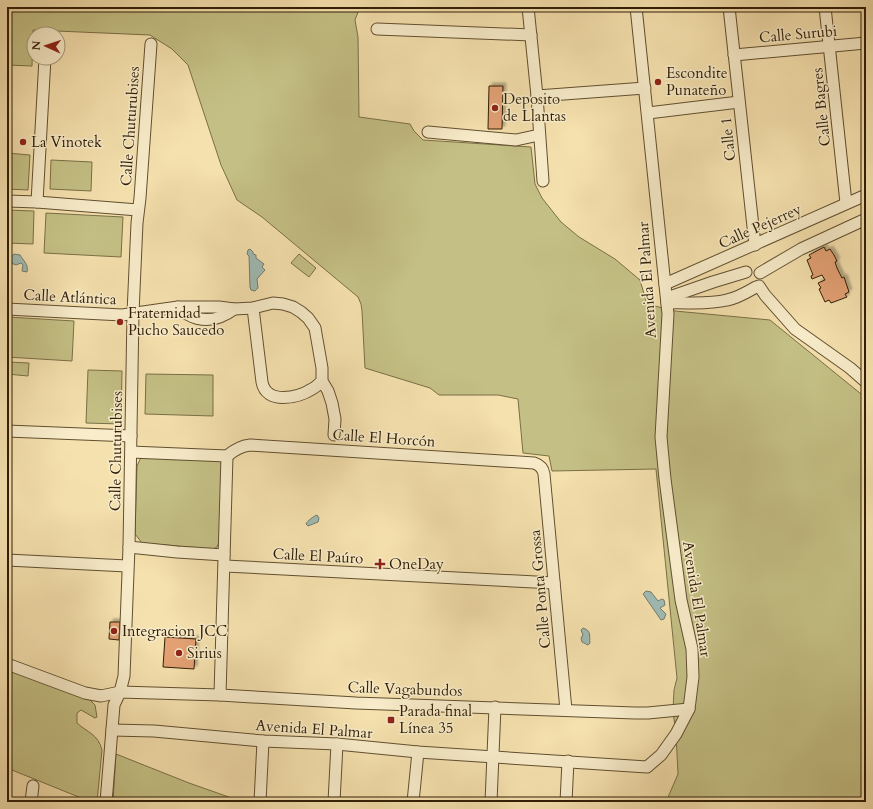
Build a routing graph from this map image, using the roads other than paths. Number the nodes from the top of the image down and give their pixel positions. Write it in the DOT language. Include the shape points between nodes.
graph roads {
  1 [pos="528,7"];
  2 [pos="636,7"];
  3 [pos="729,7"];
  4 [pos="825,7"];
  5 [pos="377,29"];
  6 [pos="531,35"];
  7 [pos="866,43"];
  8 [pos="151,44"];
  9 [pos="830,46"];
  10 [pos="734,55"];
  11 [pos="44,66"];
  12 [pos="645,88"];
  13 [pos="537,96"];
  14 [pos="739,102"];
  15 [pos="648,113"];
  16 [pos="428,132"];
  17 [pos="539,135"];
  18 [pos="542,181"];
  19 [pos="866,195"];
  20 [pos="7,201"];
  21 [pos="36,202"];
  22 [pos="846,203"];
  23 [pos="138,210"];
  24 [pos="866,219"];
  25 [pos="755,245"];
  26 [pos="746,272"];
  27 [pos="760,273"];
  28 [pos="665,284"];
  29 [pos="757,286"];
  30 [pos="667,305"];
  31 [pos="253,308"];
  32 [pos="7,309"];
  33 [pos="133,313"];
  34 [pos="322,381"];
  35 [pos="866,382"];
  36 [pos="7,431"];
  37 [pos="334,435"];
  38 [pos="131,436"];
  39 [pos="131,452"];
  40 [pos="227,456"];
  41 [pos="541,467"];
  42 [pos="129,547"];
  43 [pos="7,560"];
  44 [pos="224,560"];
  45 [pos="128,566"];
  46 [pos="554,583"];
  47 [pos="7,664"];
  48 [pos="120,692"];
  49 [pos="220,695"];
  50 [pos="495,707"];
  51 [pos="689,709"];
  52 [pos="566,710"];
  53 [pos="112,730"];
  54 [pos="264,741"];
  55 [pos="337,744"];
  56 [pos="418,752"];
  57 [pos="493,757"];
  58 [pos="568,762"];
  59 [pos="33,786"];
  60 [pos="31,802"];
  61 [pos="106,802"];
  62 [pos="260,802"];
  63 [pos="334,802"];
  64 [pos="412,802"];
  65 [pos="491,802"];
  66 [pos="566,802"];
  1 -- 6 [label="street"];
  2 -- 12 [label="street, Avenida El Palmar"];
  3 -- 10 [label="street, Calle 1"];
  4 -- 9 [label="street, Calle Bagres"];
  5 -- 6 [label="street"];
  6 -- 13 [label="street"];
  7 -- 9 [label="street, Calle Surubi"];
  8 -- 23 [label="street, Calle Chuturubises"];
  9 -- 10 [label="street, Calle Surubi"];
  9 -- 22 [label="street, Calle Bagres"];
  10 -- 14 [label="street, Calle 1"];
  11 -- 21 [label="street"];
  12 -- 13 [label="street"];
  12 -- 15 [label="street, Avenida El Palmar"];
  13 -- 17 [label="street"];
  14 -- 15 [label="street"];
  14 -- 25 [label="street, Calle 1"];
  15 -- 28 [label="street, Avenida El Palmar"];
  16 -- 17 [label="street" via="516,140"];
  17 -- 18 [label="street"];
  19 -- 22 [label="street, Calle Pejerrey"];
  20 -- 21 [label="street"];
  21 -- 23 [label="street"];
  22 -- 25 [label="street, Calle Pejerrey"];
  23 -- 33 [label="street, Calle Chuturubises"];
  24 -- 27 [label="street"];
  25 -- 28 [label="street, Calle Pejerrey"];
  26 -- 27 [label="street" via="752,269"];
  26 -- 29 [label="street" via="746,285 752,288"];
  26 -- 30 [label="street" via="713,282"];
  27 -- 29 [label="street" via="762,279"];
  28 -- 30 [label="street, Avenida El Palmar"];
  29 -- 30 [label="street" via="727,300"];
  29 -- 35 [label="street" via="795,329"];
  30 -- 51 [label="street, Avenida El Palmar" via="661,437 680,592 692,649 693,677"];
  31 -- 33 [label="street, Calle Atlántica" via="219,312 205,320 190,317 178,307"];
  31 -- 34 [label="street" via="283,304 308,318 315,328"];
  31 -- 34 [label="street" via="262,382 266,392 275,397 296,396"];
  32 -- 33 [label="street, Calle Atlántica" via="122,315"];
  33 -- 38 [label="street, Calle Chuturubises"];
  34 -- 37 [label="street" via="332,403"];
  36 -- 38 [label="street"];
  38 -- 39 [label="street, Calle Chuturubises"];
  39 -- 40 [label="street"];
  39 -- 42 [label="street, Calle Chuturubises"];
  40 -- 41 [label="street, Calle El Horcón" via="242,446 250,445 534,463"];
  40 -- 44 [label="street"];
  41 -- 46 [label="street, Calle Ponta Grossa" via="544,474"];
  42 -- 44 [label="street, Calle El Paúro"];
  42 -- 45 [label="street, Calle Chuturubises"];
  43 -- 45 [label="street"];
  44 -- 46 [label="street, Calle El Paúro"];
  44 -- 49 [label="street"];
  45 -- 48 [label="street, Calle Chuturubises" via="124,676"];
  46 -- 52 [label="street, Calle Ponta Grossa"];
  47 -- 48 [label="street, Calle Vagabundos" via="85,694 101,696"];
  48 -- 49 [label="street, Calle Vagabundos"];
  48 -- 53 [label="street, Calle Chuturubises" via="114,705"];
  49 -- 50 [label="street, Calle Vagabundos" via="356,703"];
  50 -- 52 [label="street, Calle Vagabundos"];
  50 -- 57 [label="street"];
  51 -- 52 [label="street, Calle Vagabundos" via="648,713"];
  51 -- 58 [label="street, Avenida El Palmar" via="661,755 647,767"];
  53 -- 54 [label="street, Avenida El Palmar" via="154,731"];
  53 -- 61 [label="street, Calle Chuturubises"];
  54 -- 55 [label="street, Avenida El Palmar"];
  54 -- 62 [label="street"];
  55 -- 56 [label="street, Avenida El Palmar"];
  55 -- 63 [label="street"];
  56 -- 57 [label="street, Avenida El Palmar"];
  56 -- 64 [label="street"];
  57 -- 58 [label="street, Avenida El Palmar"];
  57 -- 65 [label="street"];
  58 -- 66 [label="street"];
  59 -- 60 [label="street"];
}
